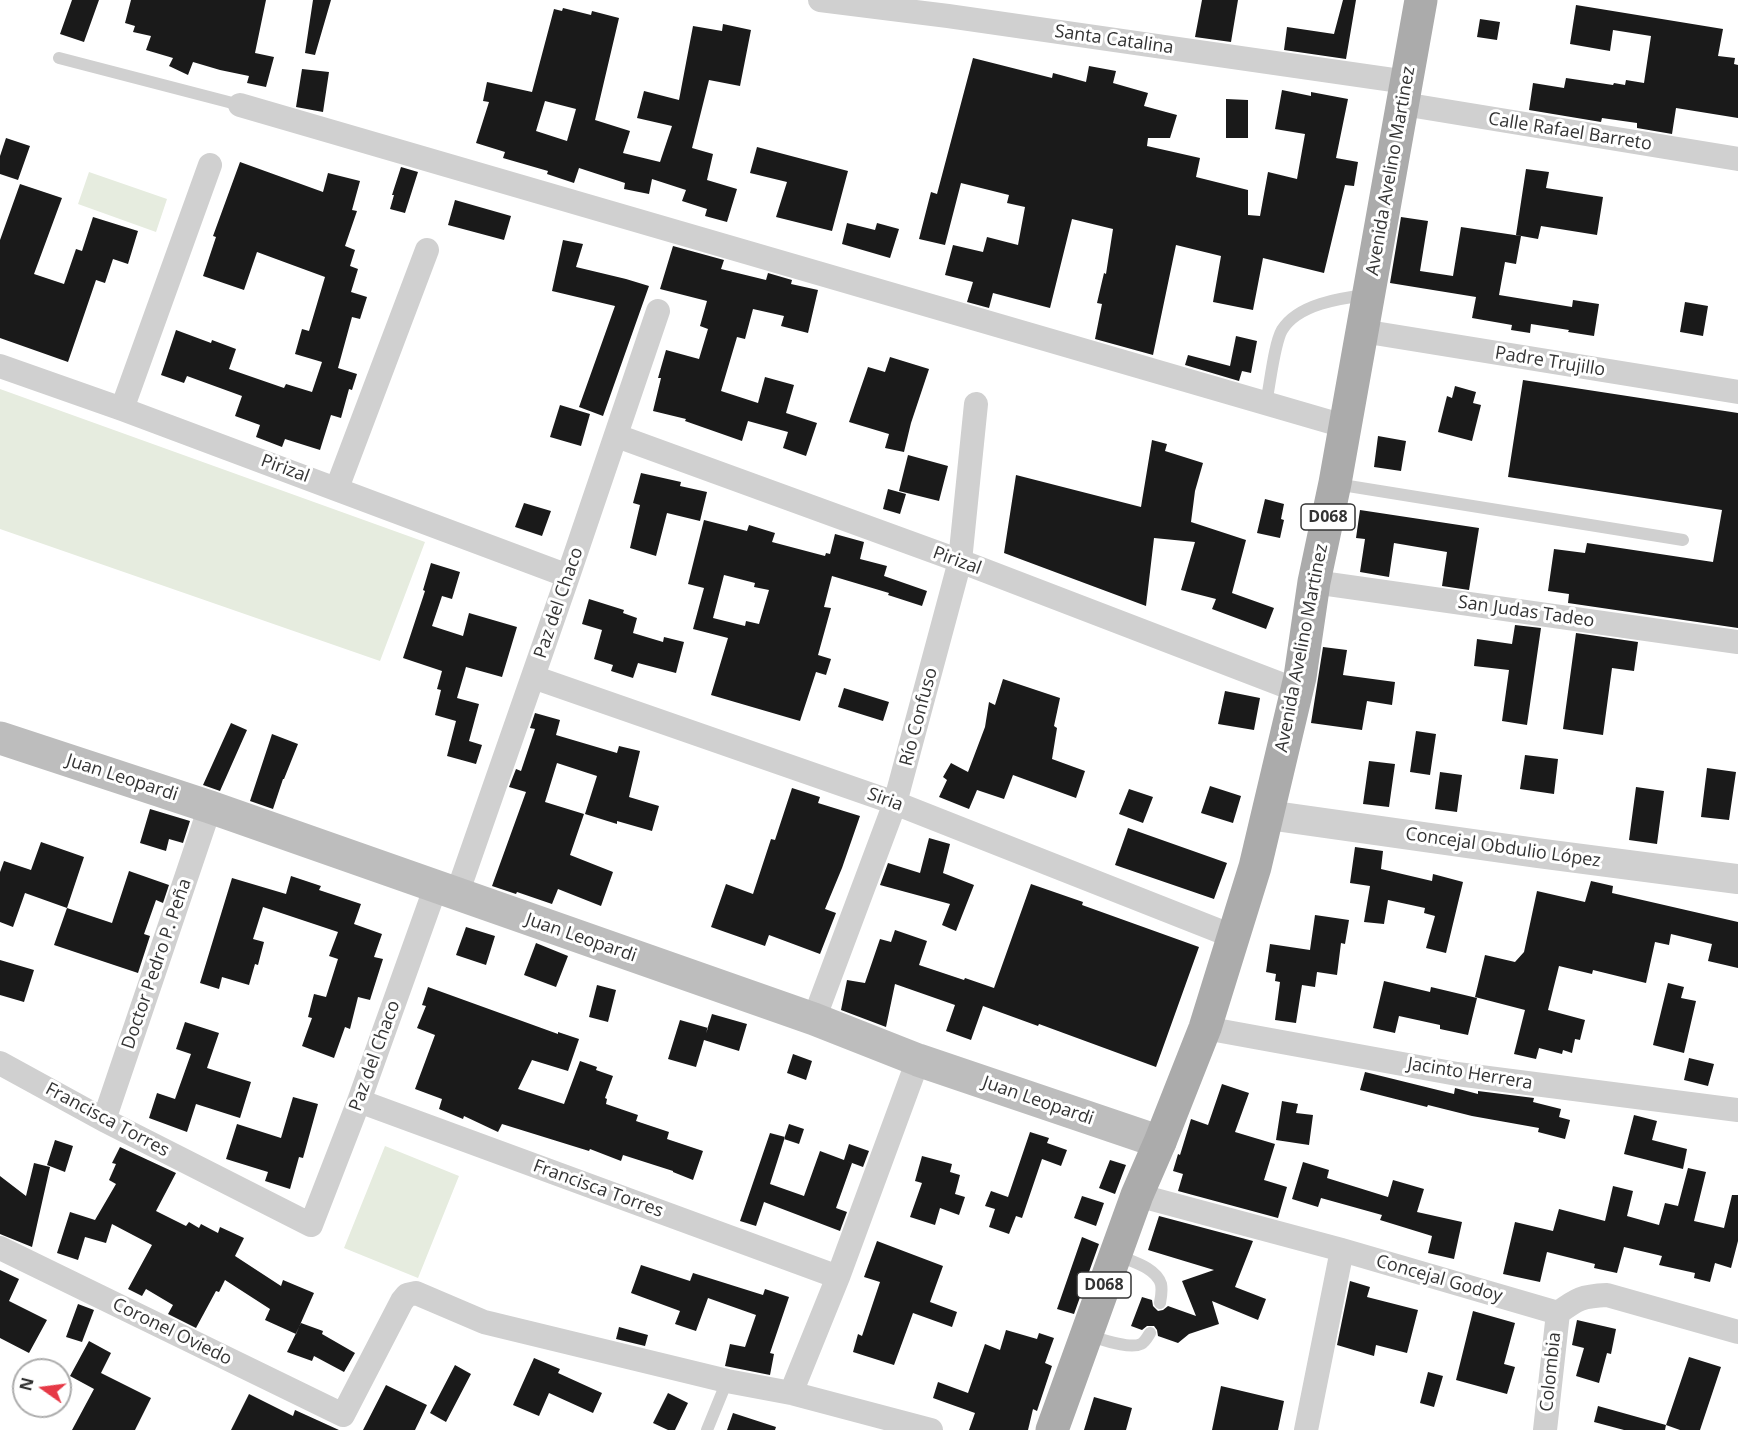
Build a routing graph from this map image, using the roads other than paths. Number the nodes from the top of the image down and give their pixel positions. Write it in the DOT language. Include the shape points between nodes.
graph roads {
  1 [pos="820,0"];
  2 [pos="1421,0"];
  3 [pos="950,8"];
  4 [pos="59,58"];
  5 [pos="1405,93"];
  6 [pos="240,105"];
  7 [pos="1738,159"];
  8 [pos="210,165"];
  9 [pos="427,250"];
  10 [pos="1368,295"];
  11 [pos="658,311"];
  12 [pos="1362,331"];
  13 [pos="0,366"];
  14 [pos="1738,392"];
  15 [pos="1266,403"];
  16 [pos="976,404"];
  17 [pos="122,409"];
  18 [pos="1344,426"];
  19 [pos="616,436"];
  20 [pos="1335,483"];
  21 [pos="337,488"];
  22 [pos="1683,540"];
  23 [pos="960,561"];
  24 [pos="568,576"];
  25 [pos="1314,582"];
  26 [pos="1738,642"];
  27 [pos="533,677"];
  28 [pos="1296,690"];
  29 [pos="0,738"];
  30 [pos="896,803"];
  31 [pos="210,807"];
  32 [pos="1268,815"];
  33 [pos="1738,879"];
  34 [pos="446,890"];
  35 [pos="1232,936"];
  36 [pos="814,1019"];
  37 [pos="1204,1028"];
  38 [pos="918,1060"];
  39 [pos="0,1063"];
  40 [pos="359,1101"];
  41 [pos="1738,1110"];
  42 [pos="104,1120"];
  43 [pos="1160,1142"];
  44 [pos="1137,1195"];
  45 [pos="311,1225"];
  46 [pos="0,1248"];
  47 [pos="1342,1250"];
  48 [pos="1115,1254"];
  49 [pos="838,1277"];
  50 [pos="1160,1303"];
  51 [pos="1558,1314"];
  52 [pos="1738,1332"];
  53 [pos="1150,1333"];
  54 [pos="1086,1335"];
  55 [pos="727,1382"];
  56 [pos="791,1393"];
  57 [pos="707,1430"];
  58 [pos="931,1430"];
  59 [pos="1052,1430"];
  60 [pos="1306,1430"];
  61 [pos="1545,1430"];
  1 -- 3 [label="street, Santa Catalina"];
  2 -- 5 [label="main road, Avenida Avelino Martinez / D068"];
  3 -- 5 [label="street, Santa Catalina"];
  4 -- 6 [label="lane"];
  5 -- 7 [label="street, Calle Rafael Barreto"];
  5 -- 10 [label="main road, Avenida Avelino Martinez / D068"];
  6 -- 15 [label="street"];
  8 -- 17 [label="street"];
  9 -- 21 [label="street"];
  10 -- 12 [label="main road, Avenida Avelino Martinez / D068"];
  10 -- 15 [label="lane" via="1311,307 1288,321 1278,341"];
  11 -- 19 [label="street, Paz del Chaco"];
  12 -- 14 [label="street, Padre Trujillo"];
  12 -- 18 [label="main road, Avenida Avelino Martinez / D068"];
  13 -- 17 [label="street, Pirizal"];
  15 -- 18 [label="street"];
  16 -- 23 [label="street, Río Confuso"];
  17 -- 21 [label="street, Pirizal"];
  18 -- 20 [label="main road, Avenida Avelino Martinez / D068"];
  19 -- 23 [label="street, Pirizal"];
  19 -- 24 [label="street, Paz del Chaco"];
  20 -- 22 [label="lane"];
  20 -- 25 [label="main road, Avenida Avelino Martinez / D068"];
  21 -- 24 [label="street, Pirizal"];
  23 -- 28 [label="street, Pirizal"];
  23 -- 30 [label="street, Río Confuso"];
  24 -- 27 [label="street, Paz del Chaco"];
  25 -- 26 [label="street, San Judas Tadeo"];
  25 -- 28 [label="main road, Avenida Avelino Martinez / D068"];
  27 -- 30 [label="street, Siria"];
  27 -- 34 [label="street, Paz del Chaco"];
  28 -- 32 [label="main road, Avenida Avelino Martinez / D068"];
  29 -- 31 [label="main road, Juan Leopardi"];
  30 -- 35 [label="street, Siria"];
  30 -- 36 [label="street, Río Confuso"];
  31 -- 34 [label="main road, Juan Leopardi"];
  31 -- 42 [label="street, Doctor Pedro P. Peña"];
  32 -- 33 [label="street, Concejal Obdulio López"];
  32 -- 35 [label="main road, Avenida Avelino Martinez / D068"];
  34 -- 36 [label="main road, Juan Leopardi"];
  34 -- 40 [label="street, Paz del Chaco"];
  35 -- 37 [label="main road, Avenida Avelino Martinez / D068"];
  36 -- 38 [label="main road, Juan Leopardi"];
  37 -- 41 [label="street, Jacinto Herrera" via="1457,1074"];
  37 -- 43 [label="main road, Avenida Avelino Martinez / D068"];
  38 -- 43 [label="main road, Juan Leopardi"];
  38 -- 49 [label="street"];
  39 -- 42 [label="street, Francisca Torres"];
  40 -- 45 [label="street, Paz del Chaco"];
  40 -- 49 [label="street, Francisca Torres"];
  42 -- 45 [label="street, Francisca Torres"];
  43 -- 44 [label="main road, D068"];
  44 -- 47 [label="street, Concejal Godoy"];
  44 -- 48 [label="main road, D068"];
  46 -- 55 [label="street, Coronel Oviedo" via="343,1415 402,1301 416,1293 484,1322"];
  47 -- 51 [label="street, Concejal Godoy"];
  47 -- 60 [label="street"];
  48 -- 50 [label="lane" via="1156,1276 1161,1284"];
  48 -- 54 [label="main road, D068"];
  49 -- 56 [label="street"];
  51 -- 52 [label="street" via="1586,1296 1607,1295"];
  51 -- 61 [label="street, Colombia"];
  53 -- 54 [label="lane" via="1137,1346"];
  54 -- 59 [label="main road, D068"];
  55 -- 56 [label="street"];
  55 -- 57 [label="lane"];
  56 -- 58 [label="street"];
}
